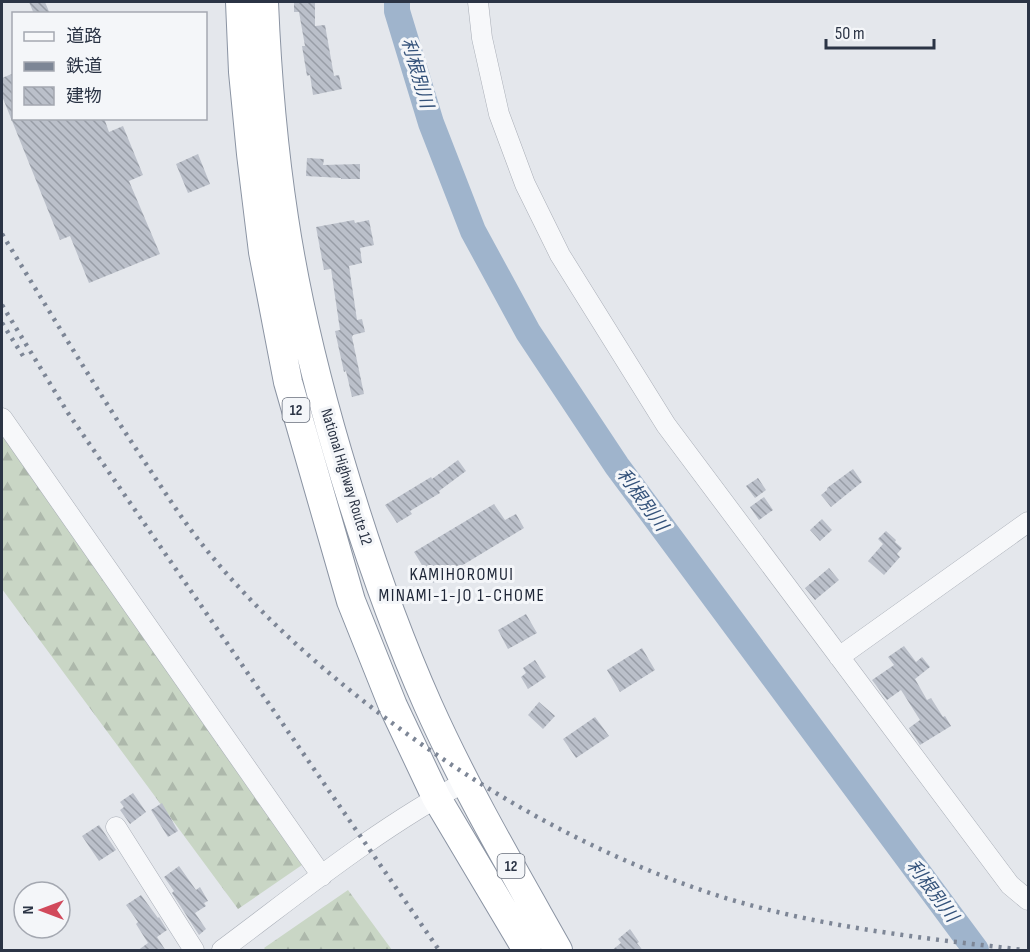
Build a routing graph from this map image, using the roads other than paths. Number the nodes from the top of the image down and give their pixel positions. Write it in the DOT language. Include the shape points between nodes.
graph roads {
  1 [pos="240,2"];
  2 [pos="264,2"];
  3 [pos="478,2"];
  4 [pos="2,418"];
  5 [pos="1029,522"];
  6 [pos="839,657"];
  7 [pos="465,782"];
  8 [pos="436,798"];
  9 [pos="116,827"];
  10 [pos="321,876"];
  11 [pos="1029,900"];
  12 [pos="194,951"];
  13 [pos="222,951"];
  14 [pos="527,951"];
  15 [pos="558,951"];
  1 -- 8 [label="highway, National Highway Route 12 / 12" via="243,72 263,252 288,382 351,601 393,706"];
  2 -- 7 [label="highway, National Highway Route 12 / 12" via="284,219 320,392 388,607"];
  3 -- 6 [label="street" via="499,114 525,184 560,255 666,425"];
  4 -- 10 [label="street"];
  5 -- 6 [label="street"];
  6 -- 11 [label="street" via="1010,885"];
  7 -- 8 [label="street"];
  7 -- 15 [label="highway, National Highway Route 12 / 12"];
  8 -- 10 [label="street"];
  8 -- 14 [label="highway, National Highway Route 12 / 12"];
  9 -- 12 [label="street"];
  10 -- 13 [label="street"];
}
